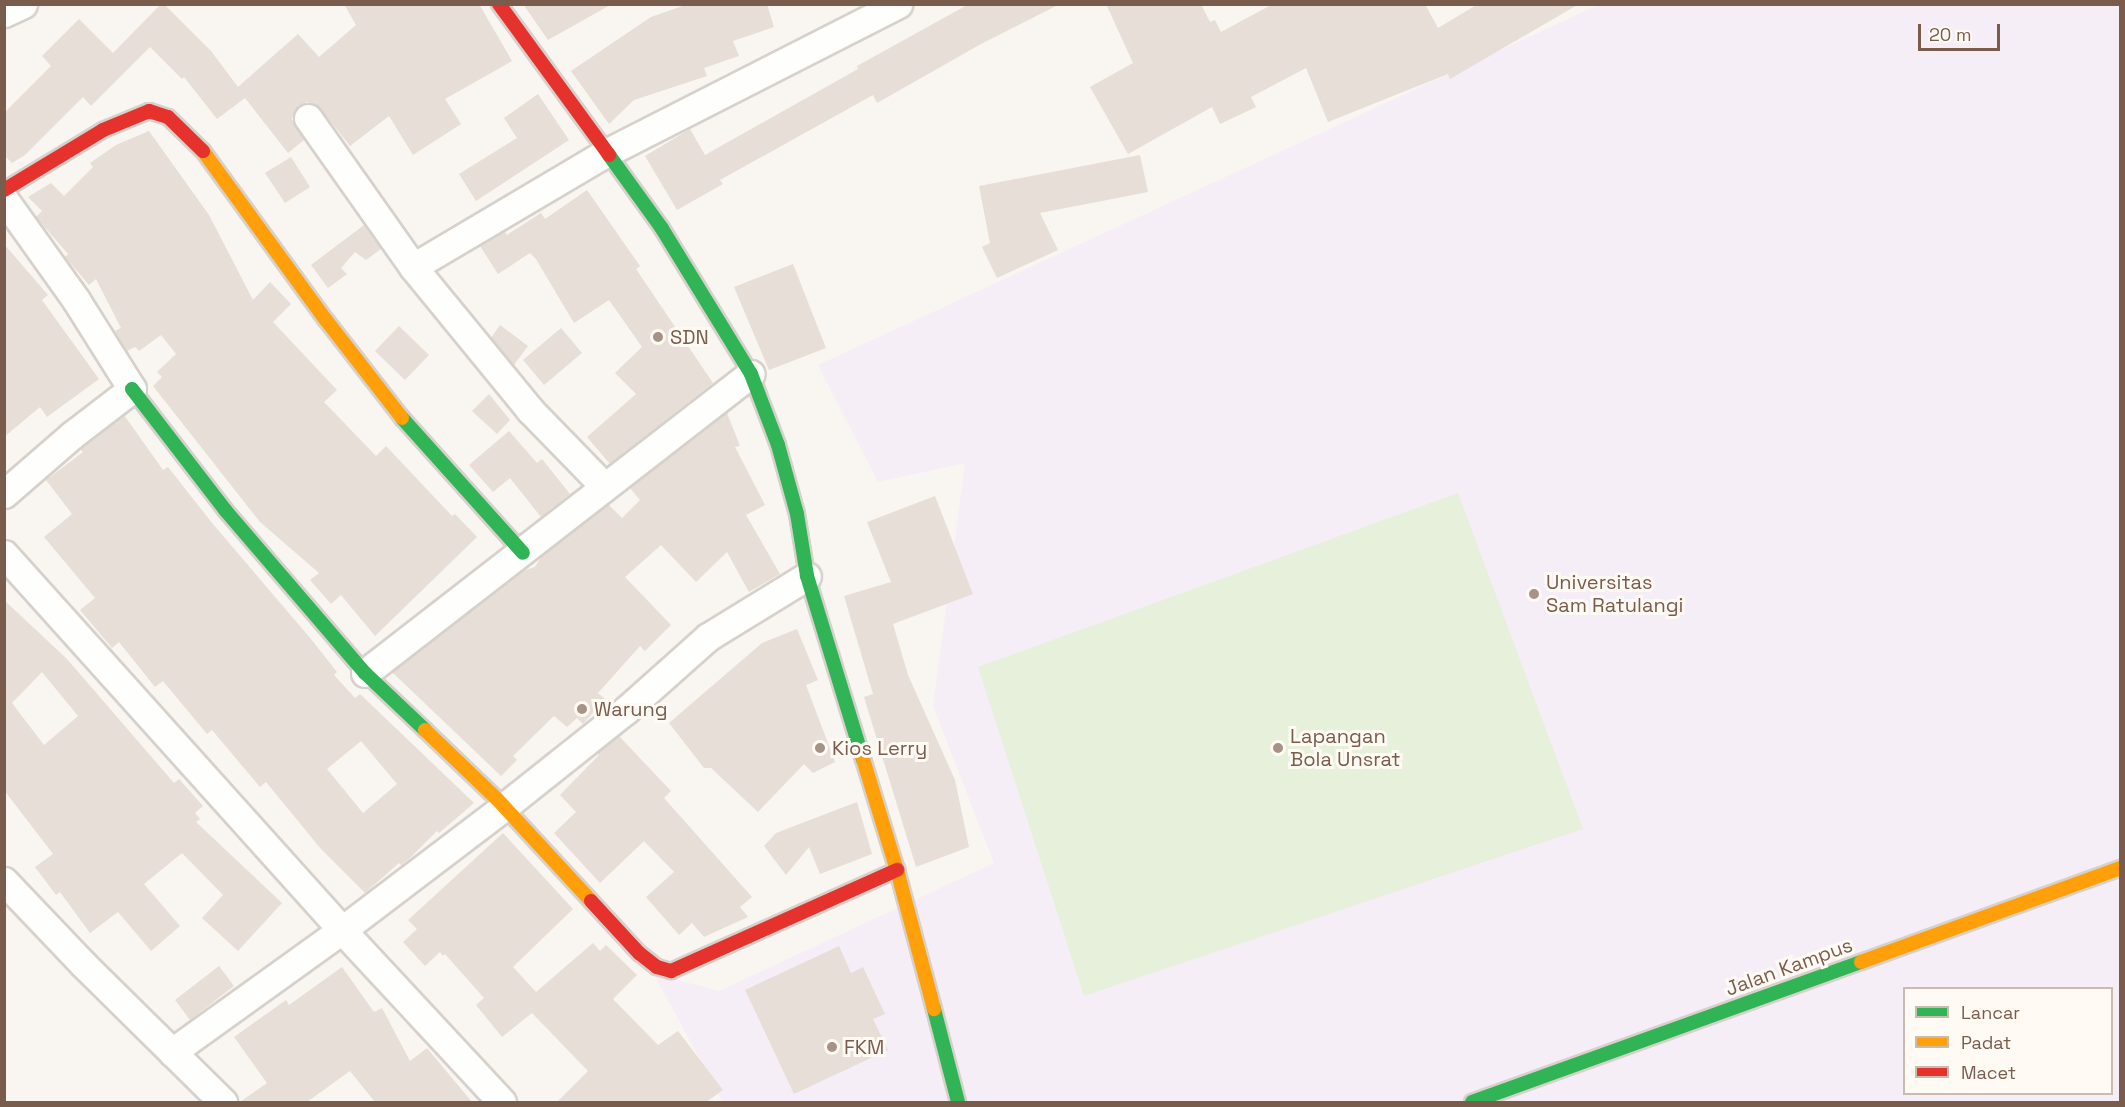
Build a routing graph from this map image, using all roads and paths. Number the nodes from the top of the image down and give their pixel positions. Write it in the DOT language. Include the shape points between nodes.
graph roads {
  1 [pos="23,4"];
  2 [pos="499,4"];
  3 [pos="898,4"];
  4 [pos="4,14"];
  5 [pos="308,118"];
  6 [pos="606,153"];
  7 [pos="4,190"];
  8 [pos="4,199"];
  9 [pos="413,267"];
  10 [pos="751,374"];
  11 [pos="132,389"];
  12 [pos="605,487"];
  13 [pos="4,494"];
  14 [pos="523,553"];
  15 [pos="4,554"];
  16 [pos="807,576"];
  17 [pos="365,673"];
  18 [pos="504,807"];
  19 [pos="2121,868"];
  20 [pos="897,870"];
  21 [pos="4,880"];
  22 [pos="342,930"];
  23 [pos="172,1052"];
  24 [pos="223,1102"];
  25 [pos="502,1102"];
  26 [pos="958,1102"];
  27 [pos="1472,1102"];
  1 -- 4 [label="street"];
  2 -- 6 [label="street"];
  3 -- 6 [label="street"];
  5 -- 9 [label="street"];
  6 -- 9 [label="street"];
  6 -- 10 [label="street" via="667,236"];
  7 -- 14 [label="street" via="103,130 149,111 168,117 204,152 398,414"];
  8 -- 11 [label="street" via="76,300"];
  9 -- 12 [label="street" via="530,410"];
  10 -- 12 [label="street"];
  10 -- 16 [label="street" via="778,445 797,514"];
  11 -- 13 [label="street"];
  11 -- 17 [label="street" via="226,511"];
  12 -- 14 [label="street"];
  14 -- 17 [label="street"];
  15 -- 22 [label="street"];
  16 -- 18 [label="street" via="708,637 626,710"];
  16 -- 20 [label="street"];
  17 -- 18 [label="street"];
  18 -- 20 [label="street" via="639,953 657,967 671,971"];
  18 -- 22 [label="street"];
  19 -- 27 [label="street, Jalan Kampus"];
  20 -- 26 [label="street"];
  21 -- 23 [label="street"];
  22 -- 23 [label="street"];
  22 -- 25 [label="street"];
  23 -- 24 [label="street"];
}
